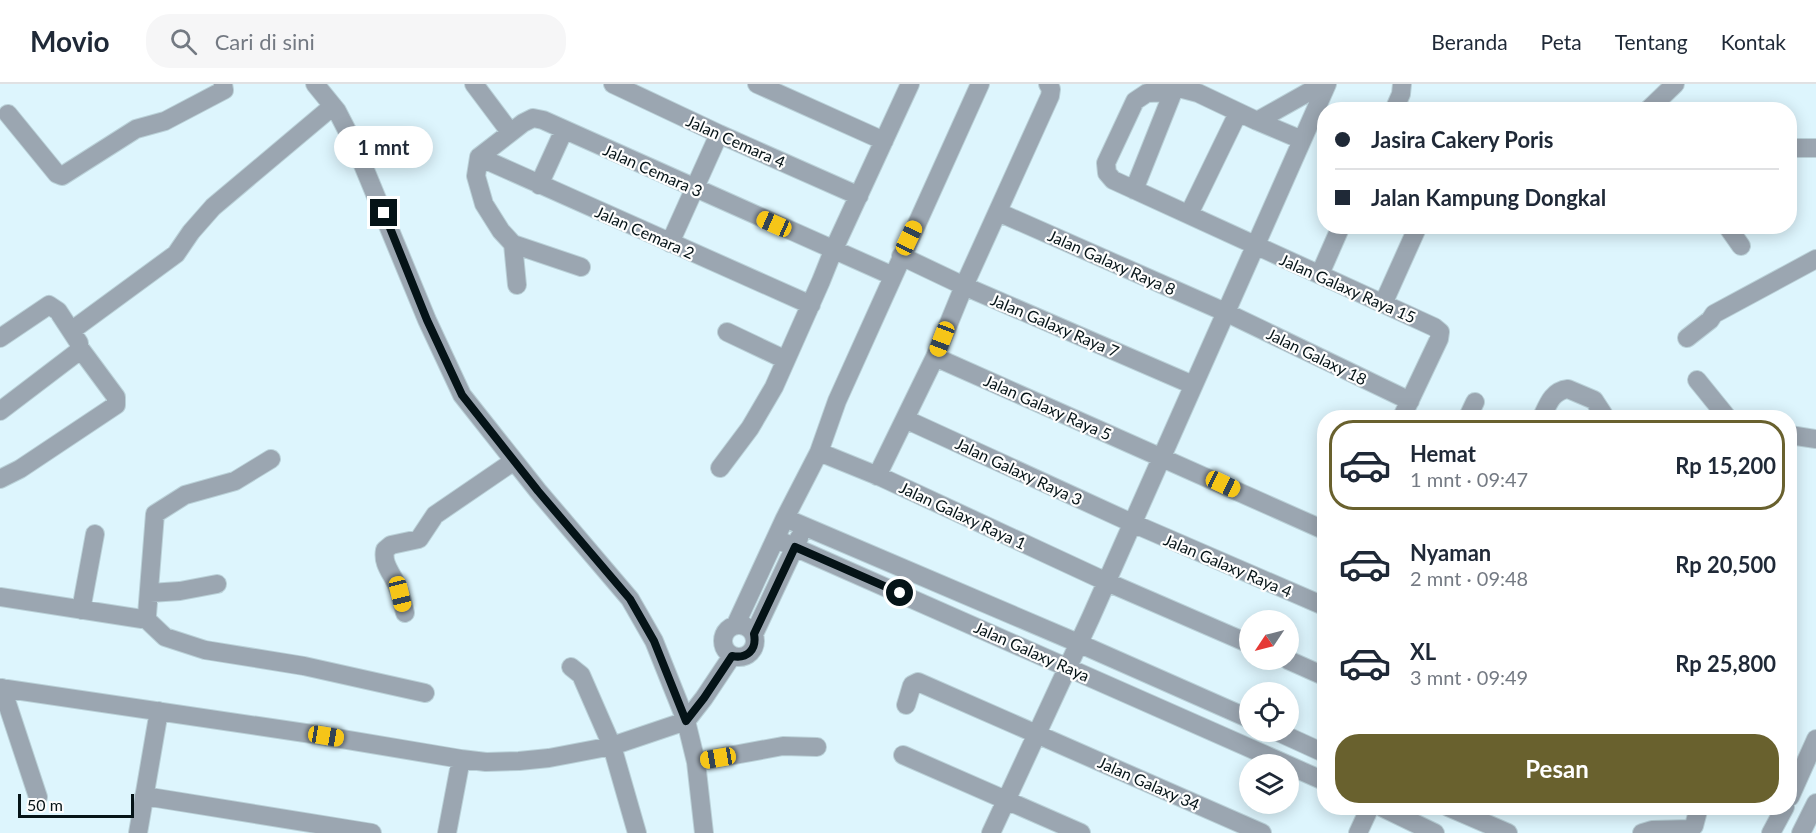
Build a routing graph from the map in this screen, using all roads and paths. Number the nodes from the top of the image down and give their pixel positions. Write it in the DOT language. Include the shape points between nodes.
graph roads {
  1 [pos="223,84"];
  2 [pos="315,84"];
  3 [pos="474,84"];
  4 [pos="613,84"];
  5 [pos="757,84"];
  6 [pos="980,84"];
  7 [pos="1048,84"];
  8 [pos="1325,84"];
  9 [pos="1402,84"];
  10 [pos="1675,84"];
  11 [pos="906,85"];
  12 [pos="1173,92"];
  13 [pos="1318,102"];
  14 [pos="1398,102"];
  15 [pos="1656,102"];
  16 [pos="1317,103"];
  17 [pos="333,106"];
  18 [pos="1238,113"];
  19 [pos="8,114"];
  20 [pos="1257,121"];
  21 [pos="564,130"];
  22 [pos="510,132"];
  23 [pos="719,134"];
  24 [pos="1302,140"];
  25 [pos="884,141"];
  26 [pos="1797,148"];
  27 [pos="1816,148"];
  28 [pos="479,157"];
  29 [pos="539,184"];
  30 [pos="694,188"];
  31 [pos="1134,190"];
  32 [pos="859,196"];
  33 [pos="998,212"];
  34 [pos="1189,214"];
  35 [pos="1338,234"];
  36 [pos="1414,234"];
  37 [pos="1733,234"];
  38 [pos="670,243"];
  39 [pos="513,244"];
  40 [pos="1254,246"];
  41 [pos="1742,246"];
  42 [pos="833,250"];
  43 [pos="910,259"];
  44 [pos="1816,259"];
  45 [pos="581,267"];
  46 [pos="1320,274"];
  47 [pos="893,276"];
  48 [pos="517,285"];
  49 [pos="964,286"];
  50 [pos="1383,304"];
  51 [pos="811,305"];
  52 [pos="1225,312"];
  53 [pos="727,332"];
  54 [pos="0,339"];
  55 [pos="75,339"];
  56 [pos="1688,339"];
  57 [pos="935,357"];
  58 [pos="786,360"];
  59 [pos="1697,380"];
  60 [pos="1193,385"];
  61 [pos="1406,409"];
  62 [pos="1545,410"];
  63 [pos="1600,410"];
  64 [pos="1721,410"];
  65 [pos="0,411"];
  66 [pos="905,419"];
  67 [pos="1797,436"];
  68 [pos="1816,439"];
  69 [pos="819,452"];
  70 [pos="1162,456"];
  71 [pos="271,459"];
  72 [pos="514,461"];
  73 [pos="720,468"];
  74 [pos="878,476"];
  75 [pos="0,479"];
  76 [pos="801,490"];
  77 [pos="785,518"];
  78 [pos="1132,523"];
  79 [pos="804,526"];
  80 [pos="1317,527"];
  81 [pos="95,534"];
  82 [pos="776,538"];
  83 [pos="795,547"];
  84 [pos="1107,582"];
  85 [pos="218,584"];
  86 [pos="150,593"];
  87 [pos="0,597"];
  88 [pos="1317,603"];
  89 [pos="81,610"];
  90 [pos="405,613"];
  91 [pos="145,618"];
  92 [pos="736,624"];
  93 [pos="754,634"];
  94 [pos="1239,639"];
  95 [pos="1078,643"];
  96 [pos="732,656"];
  97 [pos="1299,665"];
  98 [pos="1068,666"];
  99 [pos="571,667"];
  100 [pos="1317,673"];
  101 [pos="1,688"];
  102 [pos="426,693"];
  103 [pos="906,705"];
  104 [pos="159,711"];
  105 [pos="1239,714"];
  106 [pos="686,721"];
  107 [pos="1036,732"];
  108 [pos="1816,739"];
  109 [pos="1299,742"];
  110 [pos="612,746"];
  111 [pos="817,747"];
  112 [pos="1317,750"];
  113 [pos="903,754"];
  114 [pos="1264,754"];
  115 [pos="461,759"];
  116 [pos="696,762"];
  117 [pos="1299,770"];
  118 [pos="1317,778"];
  119 [pos="1797,782"];
  120 [pos="144,796"];
  121 [pos="39,797"];
  122 [pos="1006,800"];
  123 [pos="1816,803"];
  124 [pos="1366,815"];
  125 [pos="1398,815"];
  126 [pos="1466,815"];
  127 [pos="1697,815"];
  128 [pos="1781,815"];
  129 [pos="631,832"];
  130 [pos="138,833"];
  131 [pos="372,833"];
  132 [pos="447,833"];
  133 [pos="704,833"];
  134 [pos="991,833"];
  135 [pos="1081,833"];
  136 [pos="1262,833"];
  137 [pos="1358,833"];
  138 [pos="1435,833"];
  139 [pos="1508,833"];
  140 [pos="1642,833"];
  141 [pos="1772,833"];
  142 [pos="1801,833"];
  1 -- 19 [label="street" via="224,90 216,96 165,121 136,129 62,176"];
  2 -- 17 [label="street"];
  3 -- 22 [label="street"];
  4 -- 23 [label="street, Jalan Cemara 4"];
  5 -- 25 [label="street"];
  6 -- 43 [label="street"];
  7 -- 33 [label="street" via="1050,96"];
  8 -- 13 [label="street"];
  8 -- 20 [label="street"];
  9 -- 14 [label="street"];
  10 -- 15 [label="street"];
  11 -- 25 [label="street"];
  12 -- 18 [label="street, Jalan Galaxy Raya 15" via="1179,88 1188,90"];
  12 -- 31 [label="street"];
  12 -- 31 [label="street, Jalan Galaxy Raya 15" via="1147,93 1135,101 1106,163 1113,180"];
  16 -- 24 [label="street"];
  17 -- 55 [label="street" via="213,207 176,254"];
  17 -- 72 [label="street" via="356,148 462,395"];
  18 -- 20 [label="street, Jalan Galaxy Raya 15"];
  18 -- 34 [label="street"];
  20 -- 24 [label="street, Jalan Galaxy Raya 15"];
  21 -- 22 [label="street, Jalan Cemara 3" via="533,118"];
  21 -- 29 [label="street"];
  21 -- 30 [label="street, Jalan Cemara 3"];
  22 -- 28 [label="street, Jalan Cemara 3"];
  23 -- 30 [label="street"];
  23 -- 32 [label="street, Jalan Cemara 4"];
  24 -- 40 [label="street"];
  25 -- 32 [label="street"];
  26 -- 27 [label="street"];
  28 -- 29 [label="street, Jalan Cemara 2"];
  28 -- 39 [label="street" via="476,176 484,204"];
  29 -- 38 [label="street, Jalan Cemara 2"];
  30 -- 38 [label="street"];
  30 -- 42 [label="street, Jalan Cemara 3"];
  31 -- 34 [label="street, Jalan Galaxy Raya 15"];
  32 -- 42 [label="street"];
  33 -- 49 [label="street"];
  33 -- 52 [label="street, Jalan Galaxy Raya 8"];
  34 -- 40 [label="street, Jalan Galaxy Raya 15"];
  35 -- 46 [label="street"];
  36 -- 50 [label="street"];
  37 -- 41 [label="street"];
  38 -- 51 [label="street, Jalan Cemara 2"];
  39 -- 45 [label="street"];
  39 -- 48 [label="street"];
  40 -- 46 [label="street, Jalan Galaxy Raya 15"];
  40 -- 52 [label="street"];
  42 -- 47 [label="street, Jalan Cemara 3"];
  42 -- 51 [label="street"];
  43 -- 47 [label="street"];
  43 -- 49 [label="street, Jalan Galaxy Raya 7"];
  44 -- 56 [label="street" via="1714,314"];
  46 -- 50 [label="street, Jalan Galaxy Raya 15"];
  47 -- 69 [label="street" via="837,401"];
  49 -- 57 [label="street"];
  49 -- 60 [label="street, Jalan Galaxy Raya 7"];
  50 -- 61 [label="street, Jalan Galaxy Raya 15" via="1440,332"];
  51 -- 58 [label="street"];
  52 -- 60 [label="street"];
  52 -- 61 [label="street, Jalan Galaxy 18"];
  53 -- 58 [label="street"];
  54 -- 55 [label="street" via="49,305 58,311"];
  55 -- 65 [label="street" via="75,354"];
  55 -- 75 [label="street" via="116,398 116,405"];
  57 -- 66 [label="street"];
  57 -- 70 [label="street, Jalan Galaxy Raya 5"];
  58 -- 73 [label="street" via="750,428"];
  59 -- 64 [label="street"];
  60 -- 70 [label="street"];
  62 -- 63 [label="street" via="1556,394 1568,389 1594,400"];
  66 -- 74 [label="street"];
  66 -- 78 [label="street, Jalan Galaxy Raya 3"];
  67 -- 68 [label="street"];
  69 -- 74 [label="street, Jalan Galaxy Raya 1"];
  69 -- 76 [label="street"];
  70 -- 78 [label="street"];
  70 -- 80 [label="street, Jalan Galaxy Raya 5"];
  71 -- 86 [label="street" via="235,481 185,495 155,514"];
  72 -- 90 [label="street" via="435,515 419,539 385,550 387,567 398,586"];
  72 -- 106 [label="street" via="630,599 654,641"];
  74 -- 84 [label="street, Jalan Galaxy Raya 1"];
  76 -- 77 [label="street"];
  76 -- 79 [label="street"];
  77 -- 79 [label="street, Jalan Galaxy Raya"];
  77 -- 82 [label="street"];
  78 -- 84 [label="street"];
  78 -- 88 [label="street, Jalan Galaxy Raya 4"];
  79 -- 83 [label="street"];
  79 -- 95 [label="street, Jalan Galaxy Raya"];
  81 -- 89 [label="street"];
  82 -- 83 [label="street, Jalan Galaxy Raya"];
  82 -- 92 [label="street"];
  83 -- 93 [label="street"];
  83 -- 98 [label="street, Jalan Galaxy Raya"];
  84 -- 94 [label="street, Jalan Galaxy Raya 1"];
  84 -- 95 [label="street"];
  85 -- 86 [label="street"];
  86 -- 91 [label="street"];
  87 -- 89 [label="street"];
  89 -- 91 [label="street"];
  91 -- 102 [label="street" via="165,637 205,650 304,666"];
  92 -- 93 [label="street" via="746,626"];
  92 -- 96 [label="street" via="729,627 722,642"];
  93 -- 96 [label="street" via="754,648 748,655"];
  95 -- 98 [label="street"];
  95 -- 105 [label="street, Jalan Galaxy Raya"];
  96 -- 106 [label="street"];
  97 -- 100 [label="street"];
  98 -- 107 [label="street"];
  98 -- 114 [label="street, Jalan Galaxy Raya"];
  99 -- 110 [label="street" via="581,675"];
  101 -- 104 [label="street"];
  101 -- 121 [label="street"];
  103 -- 107 [label="street, Jalan Galaxy 34" via="912,685 918,682"];
  104 -- 115 [label="street"];
  104 -- 120 [label="street"];
  106 -- 110 [label="street"];
  106 -- 116 [label="street"];
  107 -- 122 [label="street"];
  107 -- 136 [label="street, Jalan Galaxy 34"];
  108 -- 119 [label="street"];
  109 -- 112 [label="street"];
  110 -- 115 [label="street" via="519,761"];
  110 -- 129 [label="street"];
  111 -- 116 [label="street" via="783,746"];
  113 -- 122 [label="street"];
  115 -- 132 [label="street"];
  116 -- 133 [label="street"];
  117 -- 118 [label="street, Jalan Galaxy Raya"];
  120 -- 130 [label="street"];
  120 -- 131 [label="street"];
  122 -- 134 [label="street"];
  122 -- 135 [label="street"];
  123 -- 142 [label="street"];
  124 -- 137 [label="street"];
  125 -- 138 [label="street"];
  126 -- 139 [label="street"];
  127 -- 140 [label="street" via="1691,829"];
  128 -- 141 [label="street"];
}
